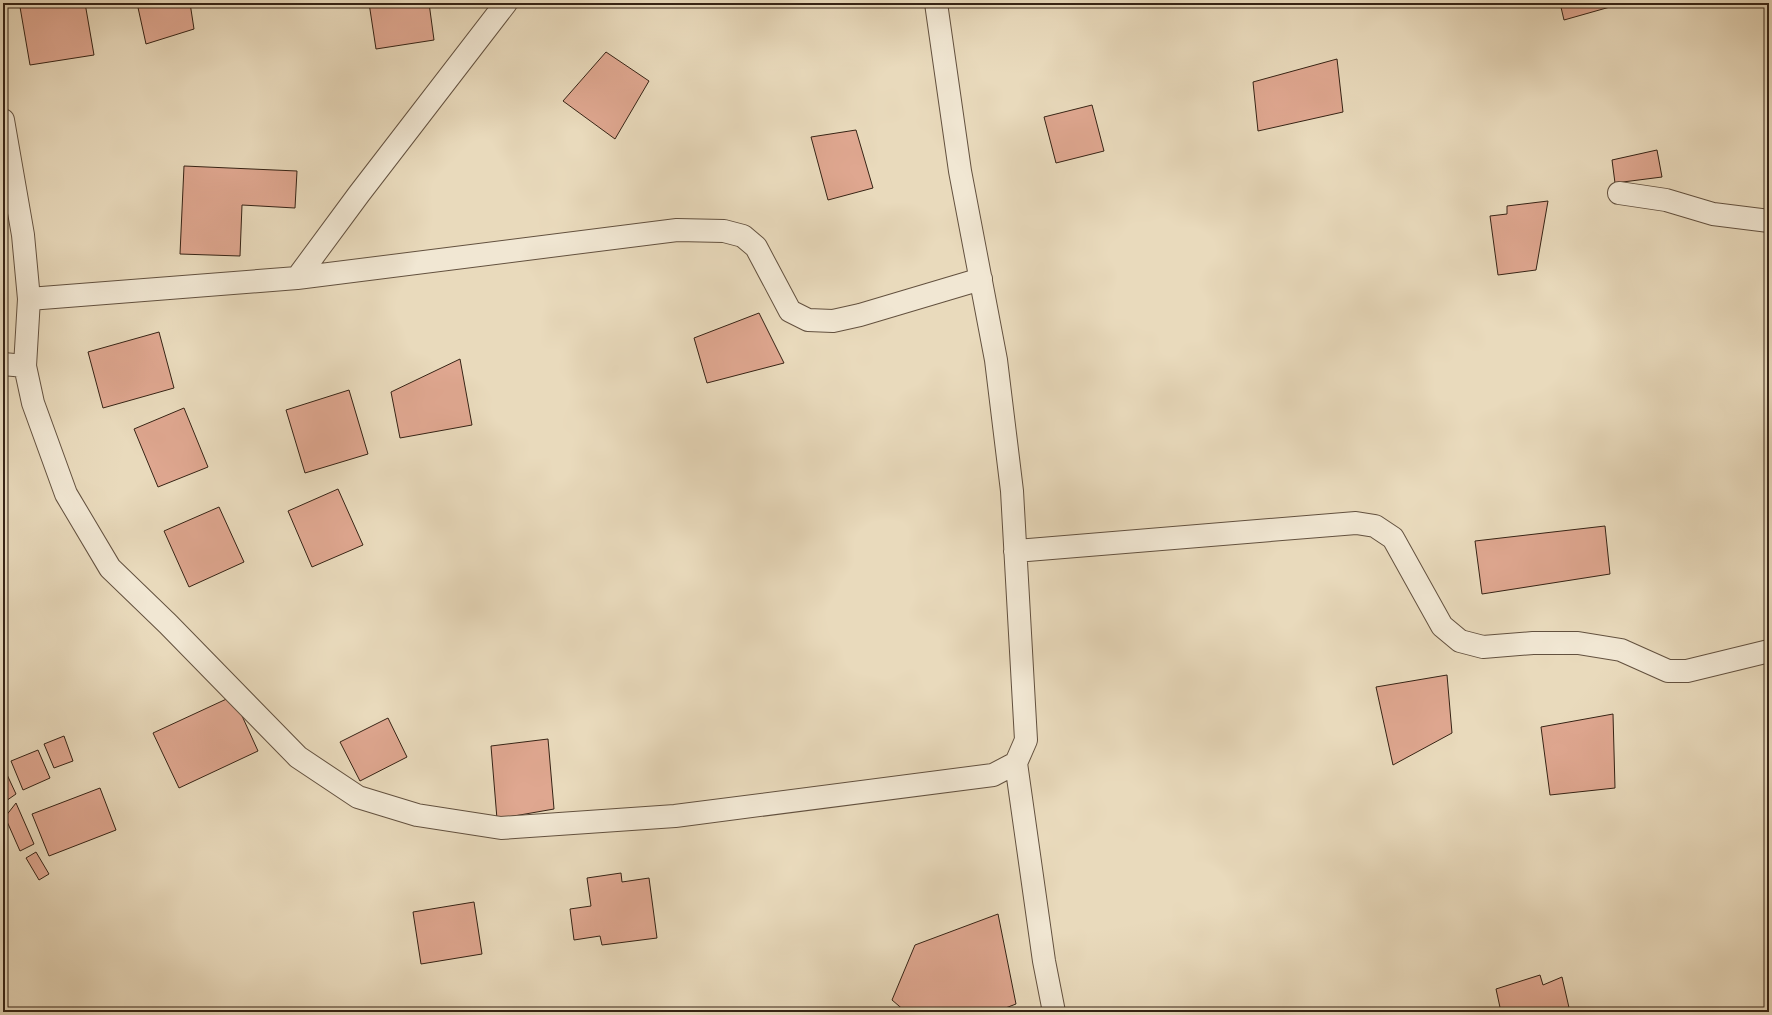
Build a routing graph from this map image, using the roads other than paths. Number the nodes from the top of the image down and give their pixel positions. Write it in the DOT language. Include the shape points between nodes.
graph roads {
  1 [pos="506,3"];
  2 [pos="936,3"];
  3 [pos="3,120"];
  4 [pos="1619,193"];
  5 [pos="1769,221"];
  6 [pos="297,278"];
  7 [pos="980,279"];
  8 [pos="29,298"];
  9 [pos="3,364"];
  10 [pos="25,366"];
  11 [pos="1015,551"];
  12 [pos="1769,651"];
  13 [pos="1016,763"];
  14 [pos="1054,1012"];
  1 -- 6 [label="street"];
  2 -- 7 [label="street" via="960,171"];
  3 -- 8 [label="street" via="23,234"];
  4 -- 5 [label="street" via="1666,200 1713,214"];
  6 -- 7 [label="street" via="677,230 724,231 743,236 756,247 790,311 808,320 833,321 860,315"];
  6 -- 8 [label="street"];
  7 -- 11 [label="street" via="996,360 1012,491"];
  8 -- 10 [label="street"];
  9 -- 10 [label="street"];
  10 -- 13 [label="street" via="33,404 66,494 110,568 298,757 358,796 417,816 501,828 675,816 993,776"];
  11 -- 12 [label="street" via="1356,523 1375,526 1392,538 1442,626 1460,641 1483,648 1533,643 1578,643 1622,650 1668,671 1687,671"];
  11 -- 13 [label="street" via="1026,740"];
  13 -- 14 [label="street" via="1044,960"];
}
